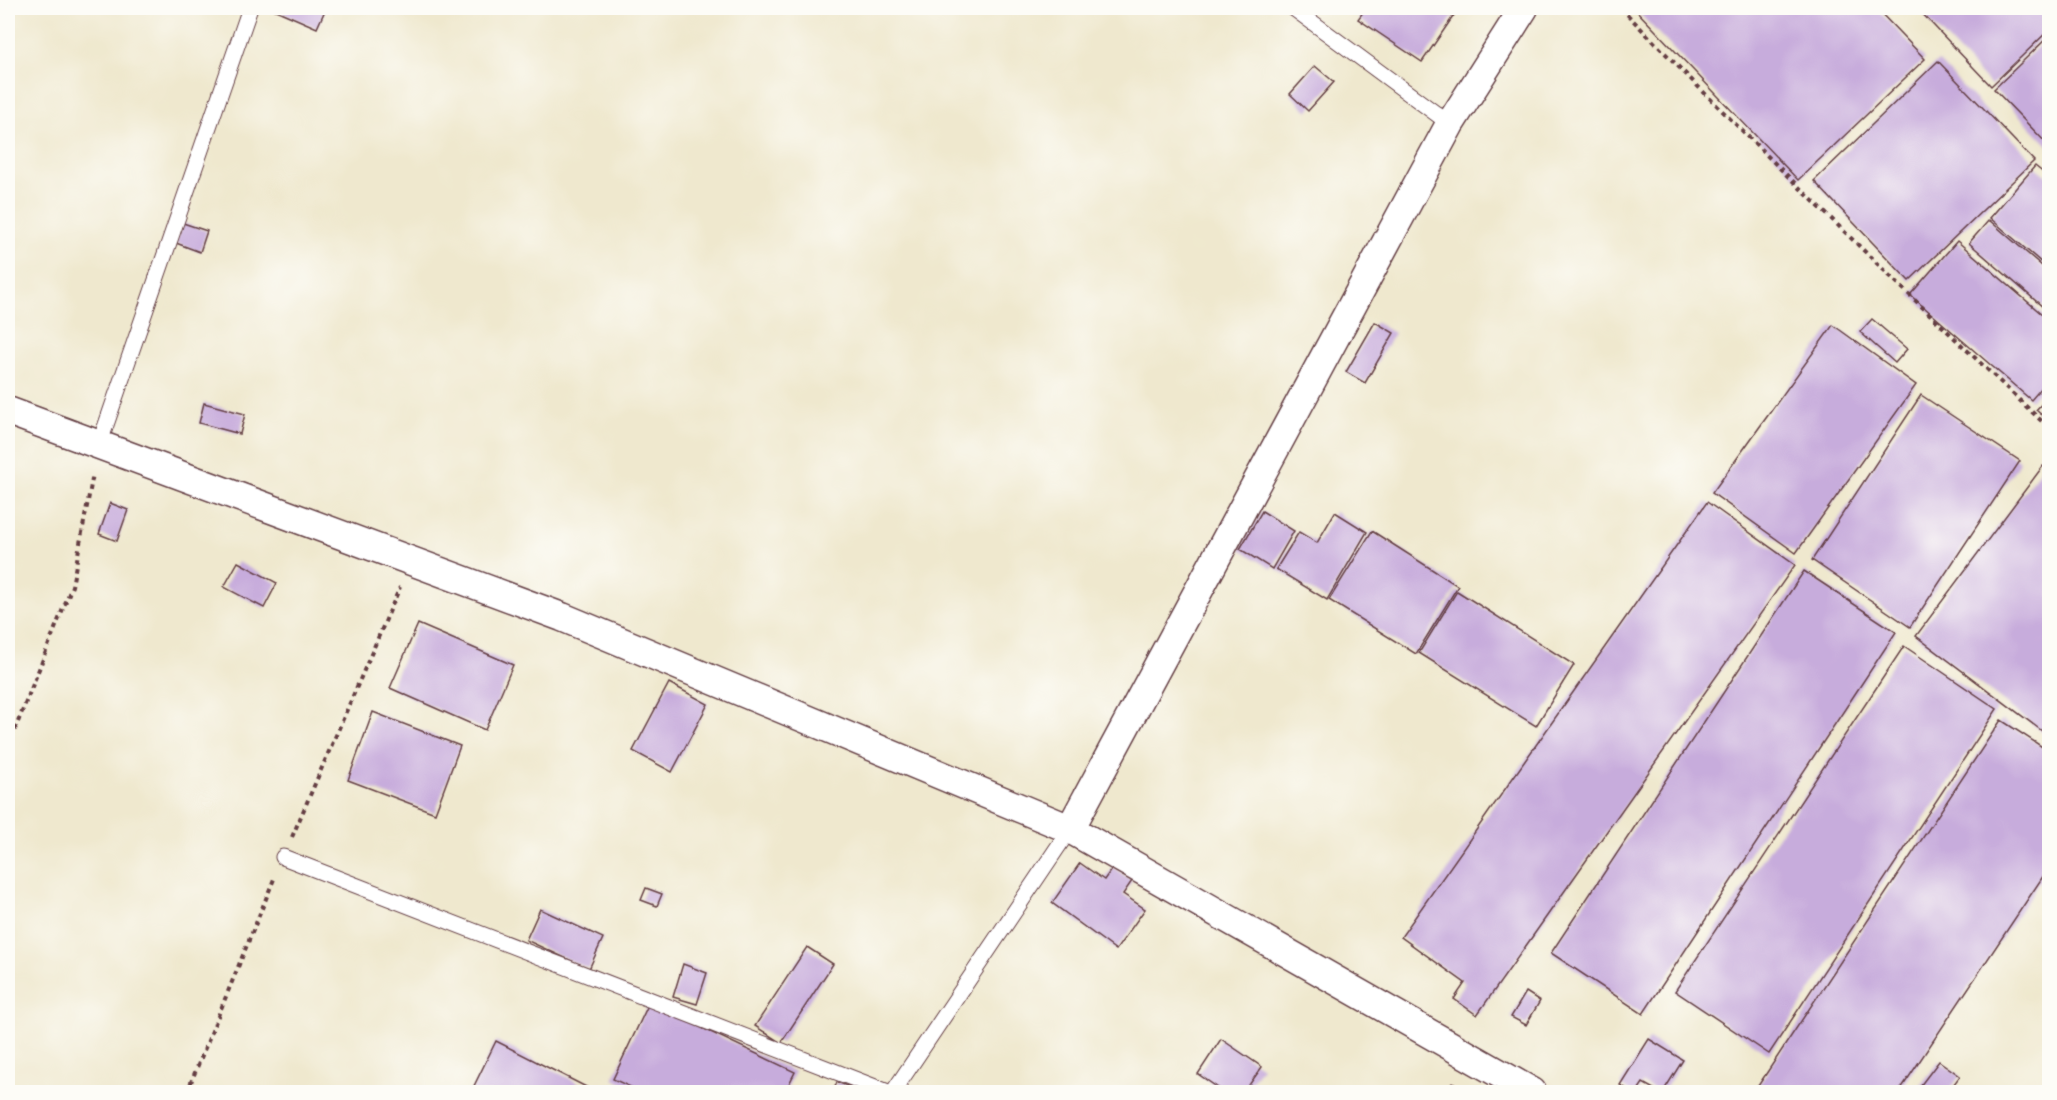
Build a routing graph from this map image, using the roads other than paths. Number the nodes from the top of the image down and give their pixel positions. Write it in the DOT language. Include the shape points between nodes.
graph roads {
  1 [pos="250,8"];
  2 [pos="1293,8"];
  3 [pos="1524,8"];
  4 [pos="1450,124"];
  5 [pos="8,411"];
  6 [pos="99,445"];
  7 [pos="1070,829"];
  8 [pos="283,857"];
  9 [pos="888,1092"];
  10 [pos="893,1092"];
  11 [pos="1532,1092"];
  1 -- 6 [label="lane"];
  2 -- 4 [label="lane"];
  3 -- 4 [label="street"];
  4 -- 7 [label="street"];
  5 -- 6 [label="street"];
  6 -- 7 [label="street" via="562,617"];
  7 -- 10 [label="lane"];
  7 -- 11 [label="street"];
  8 -- 9 [label="lane"];
}
